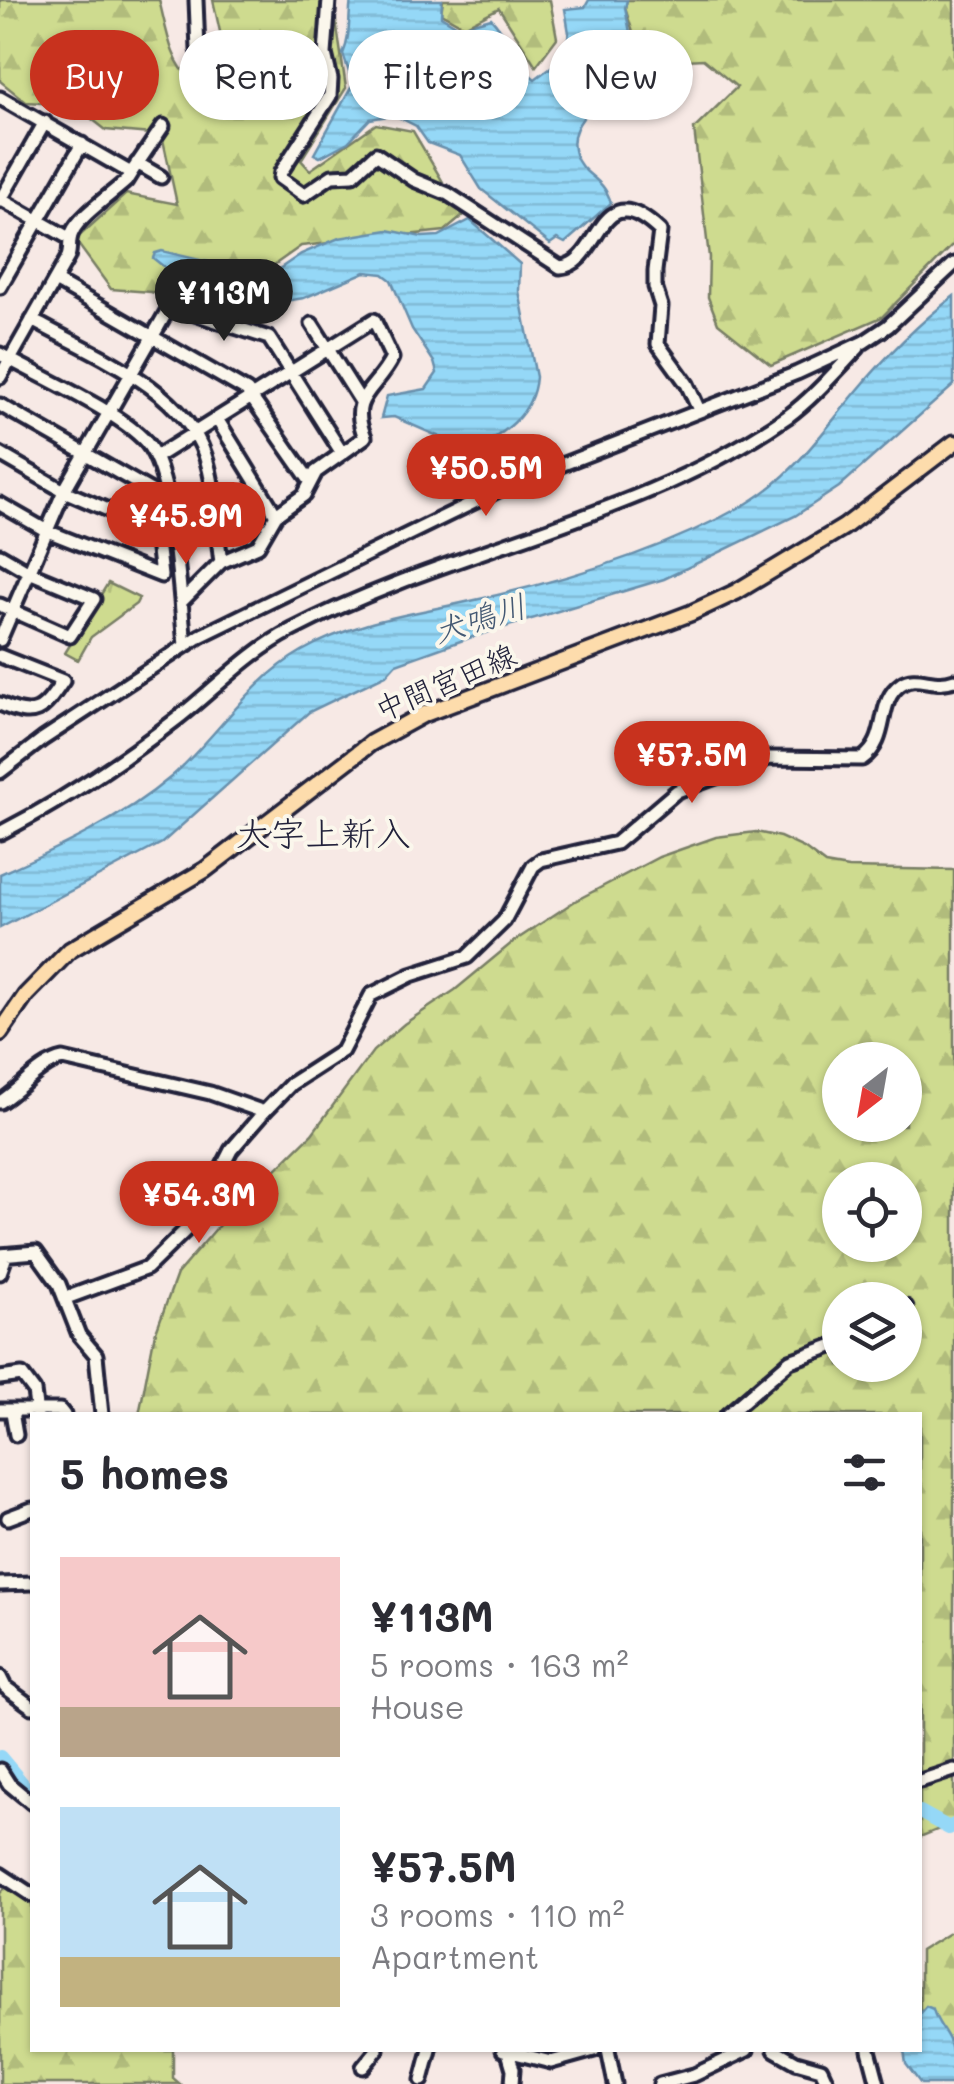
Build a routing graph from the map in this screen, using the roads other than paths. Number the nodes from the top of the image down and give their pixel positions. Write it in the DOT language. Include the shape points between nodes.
graph roads {
  1 [pos="196,0"];
  2 [pos="329,0"];
  3 [pos="197,30"];
  4 [pos="2,105"];
  5 [pos="45,122"];
  6 [pos="162,126"];
  7 [pos="82,144"];
  8 [pos="134,168"];
  9 [pos="161,176"];
  10 [pos="0,200"];
  11 [pos="38,221"];
  12 [pos="69,238"];
  13 [pos="954,264"];
  14 [pos="55,282"];
  15 [pos="0,287"];
  16 [pos="32,320"];
  17 [pos="312,324"];
  18 [pos="152,337"];
  19 [pos="864,342"];
  20 [pos="328,350"];
  21 [pos="5,357"];
  22 [pos="290,373"];
  23 [pos="130,375"];
  24 [pos="0,376"];
  25 [pos="252,396"];
  26 [pos="360,400"];
  27 [pos="0,405"];
  28 [pos="700,410"];
  29 [pos="107,414"];
  30 [pos="217,419"];
  31 [pos="196,433"];
  32 [pos="954,443"];
  33 [pos="342,453"];
  34 [pos="0,454"];
  35 [pos="85,454"];
  36 [pos="156,457"];
  37 [pos="310,481"];
  38 [pos="64,491"];
  39 [pos="0,504"];
  40 [pos="276,515"];
  41 [pos="47,531"];
  42 [pos="156,531"];
  43 [pos="0,554"];
  44 [pos="221,562"];
  45 [pos="30,572"];
  46 [pos="180,602"];
  47 [pos="6,609"];
  48 [pos="0,640"];
  49 [pos="185,645"];
  50 [pos="0,656"];
  51 [pos="954,680"];
  52 [pos="0,704"];
  53 [pos="0,772"];
  54 [pos="0,834"];
  55 [pos="0,1033"];
  56 [pos="0,1102"];
  57 [pos="264,1112"];
  58 [pos="3,1256"];
  59 [pos="0,1273"];
  60 [pos="66,1298"];
  61 [pos="822,1349"];
  62 [pos="0,1378"];
  63 [pos="6,1411"];
  64 [pos="37,1412"];
  65 [pos="102,1412"];
  66 [pos="731,1412"];
  67 [pos="16,1435"];
  68 [pos="30,1511"];
  69 [pos="8,1518"];
  70 [pos="30,1582"];
  71 [pos="0,1584"];
  72 [pos="0,1676"];
  73 [pos="30,1706"];
  74 [pos="0,1770"];
  75 [pos="954,1770"];
  76 [pos="922,1780"];
  77 [pos="30,1801"];
  78 [pos="0,1874"];
  79 [pos="30,1894"];
  80 [pos="375,2052"];
  81 [pos="429,2052"];
  82 [pos="506,2052"];
  83 [pos="510,2052"];
  84 [pos="587,2052"];
  85 [pos="608,2052"];
  86 [pos="743,2052"];
  87 [pos="778,2052"];
  88 [pos="870,2052"];
  89 [pos="363,2066"];
  90 [pos="422,2080"];
  91 [pos="512,2084"];
  92 [pos="615,2084"];
  93 [pos="660,2084"];
  94 [pos="828,2084"];
  95 [pos="878,2084"];
  1 -- 3 [label="street"];
  2 -- 28 [label="street" via="330,96 280,178 304,196 327,178 353,175 376,154 560,267 576,262 616,213 638,213 660,231 654,271 661,306 658,344"];
  4 -- 5 [label="street"];
  5 -- 7 [label="street"];
  5 -- 10 [label="street"];
  6 -- 8 [label="street"];
  7 -- 8 [label="street"];
  7 -- 11 [label="street"];
  8 -- 9 [label="street"];
  8 -- 12 [label="street"];
  10 -- 11 [label="street"];
  11 -- 12 [label="street"];
  11 -- 15 [label="street"];
  12 -- 14 [label="street"];
  13 -- 19 [label="street"];
  14 -- 16 [label="street"];
  14 -- 18 [label="street"];
  16 -- 21 [label="street"];
  16 -- 23 [label="street"];
  17 -- 20 [label="street"];
  18 -- 22 [label="street" via="170,306 265,335"];
  18 -- 23 [label="street"];
  18 -- 25 [label="street"];
  19 -- 28 [label="street"];
  19 -- 54 [label="street" via="800,406 740,446 588,514 371,594 274,640 104,774"];
  20 -- 22 [label="street"];
  20 -- 26 [label="street"];
  20 -- 26 [label="street" via="374,320 392,358"];
  21 -- 24 [label="street"];
  21 -- 29 [label="street"];
  22 -- 25 [label="street"];
  22 -- 33 [label="street"];
  23 -- 29 [label="street"];
  23 -- 31 [label="street" via="165,397"];
  25 -- 30 [label="street"];
  25 -- 37 [label="street"];
  26 -- 33 [label="street" via="366,437"];
  27 -- 35 [label="street"];
  28 -- 49 [label="street" via="507,486"];
  29 -- 35 [label="street"];
  29 -- 36 [label="street" via="134,430"];
  30 -- 31 [label="street"];
  30 -- 40 [label="street"];
  31 -- 36 [label="street"];
  31 -- 44 [label="street" via="207,460"];
  32 -- 55 [label="main road, 中間宮田線" via="832,536 736,592 422,716 371,743 205,870 70,950"];
  33 -- 37 [label="street"];
  34 -- 38 [label="street"];
  35 -- 38 [label="street"];
  35 -- 42 [label="street" via="151,491"];
  36 -- 46 [label="street"];
  37 -- 40 [label="street" via="304,495"];
  38 -- 41 [label="street"];
  38 -- 42 [label="street"];
  39 -- 41 [label="street"];
  40 -- 44 [label="street" via="258,546"];
  41 -- 42 [label="street" via="160,576"];
  41 -- 45 [label="street"];
  43 -- 45 [label="street"];
  44 -- 46 [label="street"];
  45 -- 47 [label="street"];
  45 -- 47 [label="street" via="94,599 70,636"];
  46 -- 49 [label="street"];
  47 -- 48 [label="street"];
  49 -- 53 [label="street"];
  50 -- 52 [label="street" via="64,681 37,711 23,714"];
  51 -- 57 [label="street" via="902,682 887,704 880,740 862,759 769,758 677,791 616,843 541,860 504,922 478,948 377,990 342,1052 291,1084"];
  56 -- 57 [label="street" via="63,1059 210,1092"];
  57 -- 60 [label="street" via="231,1150 194,1222 147,1268"];
  58 -- 59 [label="street"];
  58 -- 60 [label="street" via="36,1252"];
  60 -- 65 [label="street" via="79,1335 96,1355"];
  61 -- 66 [label="street" via="790,1361"];
  62 -- 64 [label="street" via="22,1375 34,1391"];
  63 -- 67 [label="street"];
  68 -- 69 [label="street"];
  70 -- 71 [label="street"];
  72 -- 73 [label="street"];
  74 -- 77 [label="street"];
  75 -- 76 [label="street"];
  78 -- 79 [label="street"];
  80 -- 89 [label="street"];
  81 -- 90 [label="street"];
  82 -- 91 [label="street"];
  83 -- 84 [label="street" via="551,2062"];
  85 -- 92 [label="street"];
  86 -- 93 [label="street"];
  87 -- 94 [label="street" via="821,2069"];
  88 -- 95 [label="street"];
}
